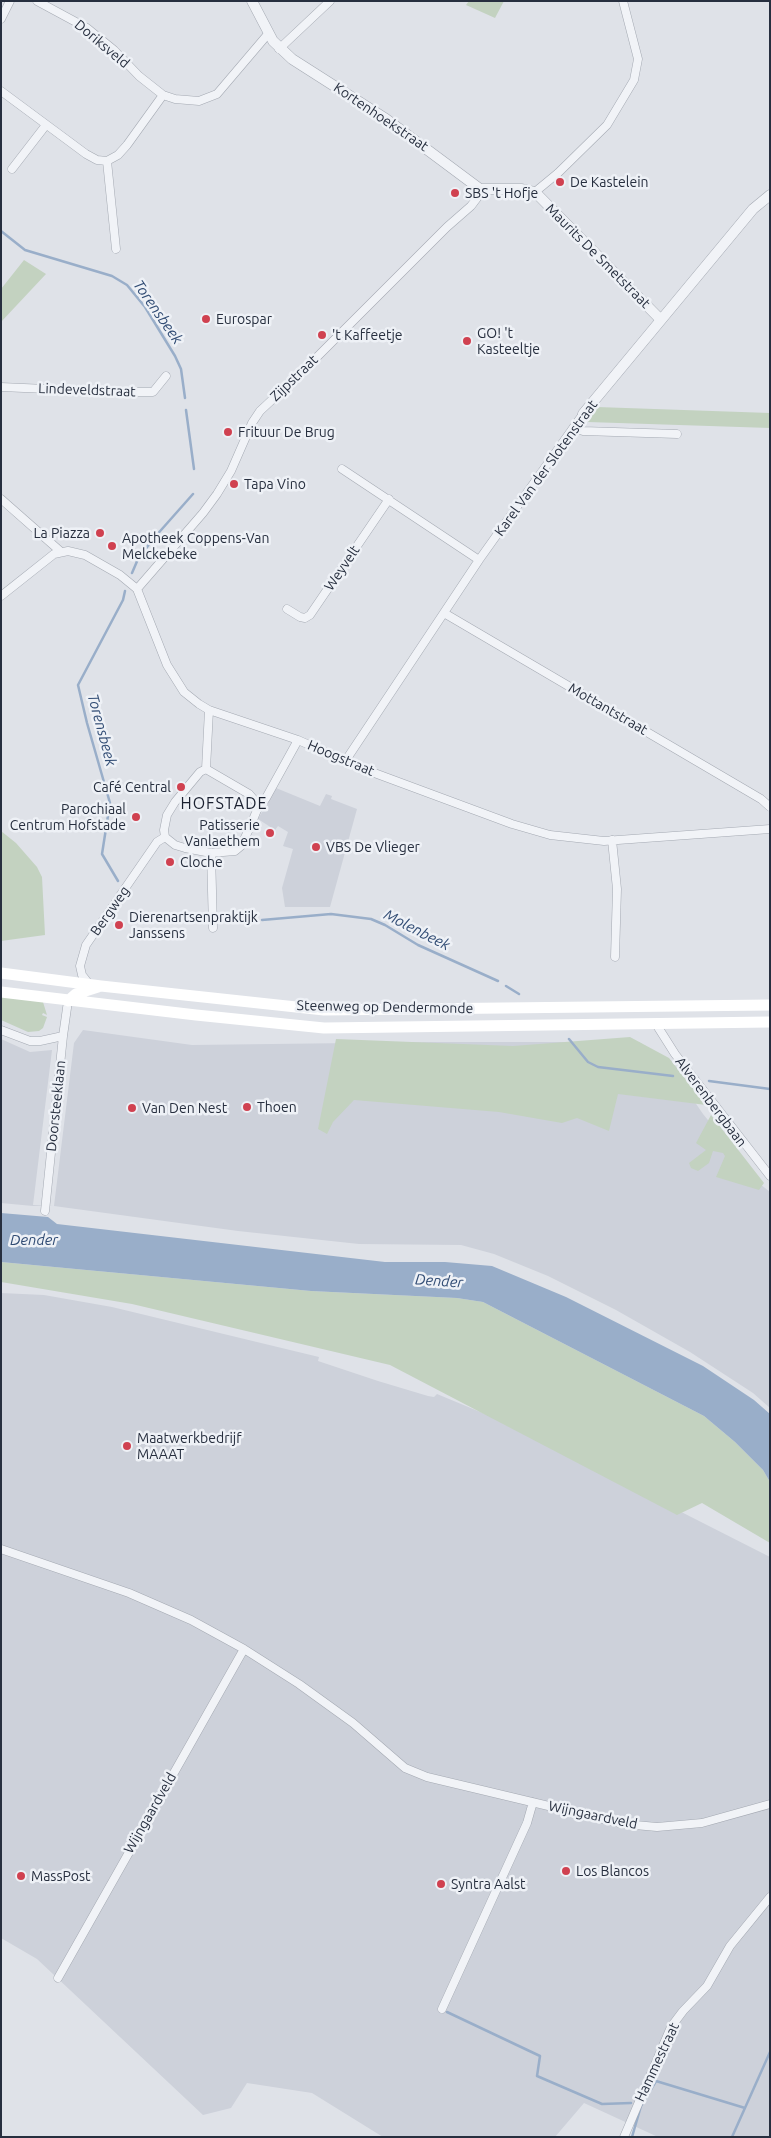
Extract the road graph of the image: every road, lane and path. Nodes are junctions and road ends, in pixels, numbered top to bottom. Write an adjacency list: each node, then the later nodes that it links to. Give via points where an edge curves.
1 (10, 1): 6 (street)
2 (37, 1): 10 (street, Doriksveld, via 86,28)
3 (252, 1): 7 (street, Kortenhoekstraat)
4 (330, 1): 8 (street)
5 (623, 1): 15 (street, via 638,59 634,80 607,125)
6 (1, 19)
7 (268, 34): 8 (street, Kortenhoekstraat); 10 (street, Doriksveld, via 217,94 199,101)
8 (279, 49): 14 (street, Kortenhoekstraat, via 386,119)
9 (1, 90): 11 (street)
10 (163, 95): 12 (street, via 127,145)
11 (46, 125): 12 (street, via 86,154); 13 (street)
12 (107, 161): 17 (street)
13 (12, 169)
14 (480, 189): 15 (street); 29 (street, Zijpstraat, via 471,206 255,416 231,471 217,494)
15 (535, 192): 18 (street, Maurits De Smetstraat)
16 (770, 195): 18 (street, Karel Van der Slotenstraat, via 753,209)
17 (116, 249)
18 (661, 320): 21 (street, Karel Van der Slotenstraat)
19 (166, 376): 20 (street, Lindeveldstraat, via 153,392)
20 (1, 387)
21 (583, 414): 22 (street, Karel Van der Slotenstraat)
22 (573, 428): 23 (street); 28 (street, Karel Van der Slotenstraat)
23 (677, 434)
24 (342, 468): 26 (street)
25 (1, 499): 27 (street)
26 (389, 499): 28 (street); 31 (street, Weyvelt, via 310,615 300,617)
27 (60, 551): 29 (street, via 85,555 120,574); 30 (street)
28 (479, 560): 32 (street, Karel Van der Slotenstraat)
29 (137, 589): 33 (street, Hoogstraat, via 175,680 188,695)
30 (1, 596)
31 (287, 609)
32 (444, 613): 35 (street, Karel Van der Slotenstraat); 37 (street, Mottantstraat)
33 (209, 710): 34 (street, Hoogstraat); 36 (street)
34 (298, 740): 35 (street, Hoogstraat); 38 (street)
35 (346, 760): 41 (street, Hoogstraat, via 512,824 574,839)
36 (206, 769): 38 (street, via 249,794 256,802); 40 (street, via 170,809 165,822)
37 (770, 807)
38 (256, 810): 42 (street, via 241,846 230,852)
39 (770, 829): 41 (street, Hoogstraat)
40 (165, 837): 42 (street, via 175,845); 47 (street, Bergweg, via 157,842 86,945 80,966)
41 (612, 840): 44 (street, via 617,889)
42 (211, 853): 43 (street)
43 (212, 928)
44 (616, 957)
45 (1, 973): 46 (main road, Steenweg op Dendermonde)
46 (48, 979): 47 (main road, Steenweg op Dendermonde); 50 (main road, via 66,987)
47 (89, 984): 48 (main road, Steenweg op Dendermonde)
48 (101, 986): 50 (main road, via 76,994); 51 (main road, Steenweg op Dendermonde, via 324,1010)
49 (1, 992): 50 (main road, Steenweg op Dendermonde)
50 (68, 1001): 53 (main road, Steenweg op Dendermonde, via 324,1028); 55 (street, Doorsteeklaan)
51 (770, 1005)
52 (770, 1022): 53 (main road, Steenweg op Dendermonde)
53 (656, 1024): 56 (street, Alverenbergbaan, via 674,1054)
54 (1, 1030): 55 (street, via 30,1041)
55 (63, 1036): 57 (street, Doorsteeklaan)
56 (770, 1176)
57 (45, 1211)
58 (1, 1549): 59 (street, Wijngaardveld, via 129,1593 192,1620)
59 (244, 1649): 60 (street, Wijngaardveld, via 300,1684 405,1768 442,1781); 63 (street, Wijngaardveld)
60 (533, 1802): 61 (street, Wijngaardveld, via 624,1824 657,1827 702,1823); 64 (street, Wijngaardveld, via 528,1823)
61 (770, 1804)
62 (770, 1897): 65 (street, Hammestraat, via 730,1946 707,1986 671,2027)
63 (58, 1978)
64 (442, 2009)
65 (624, 2137)

